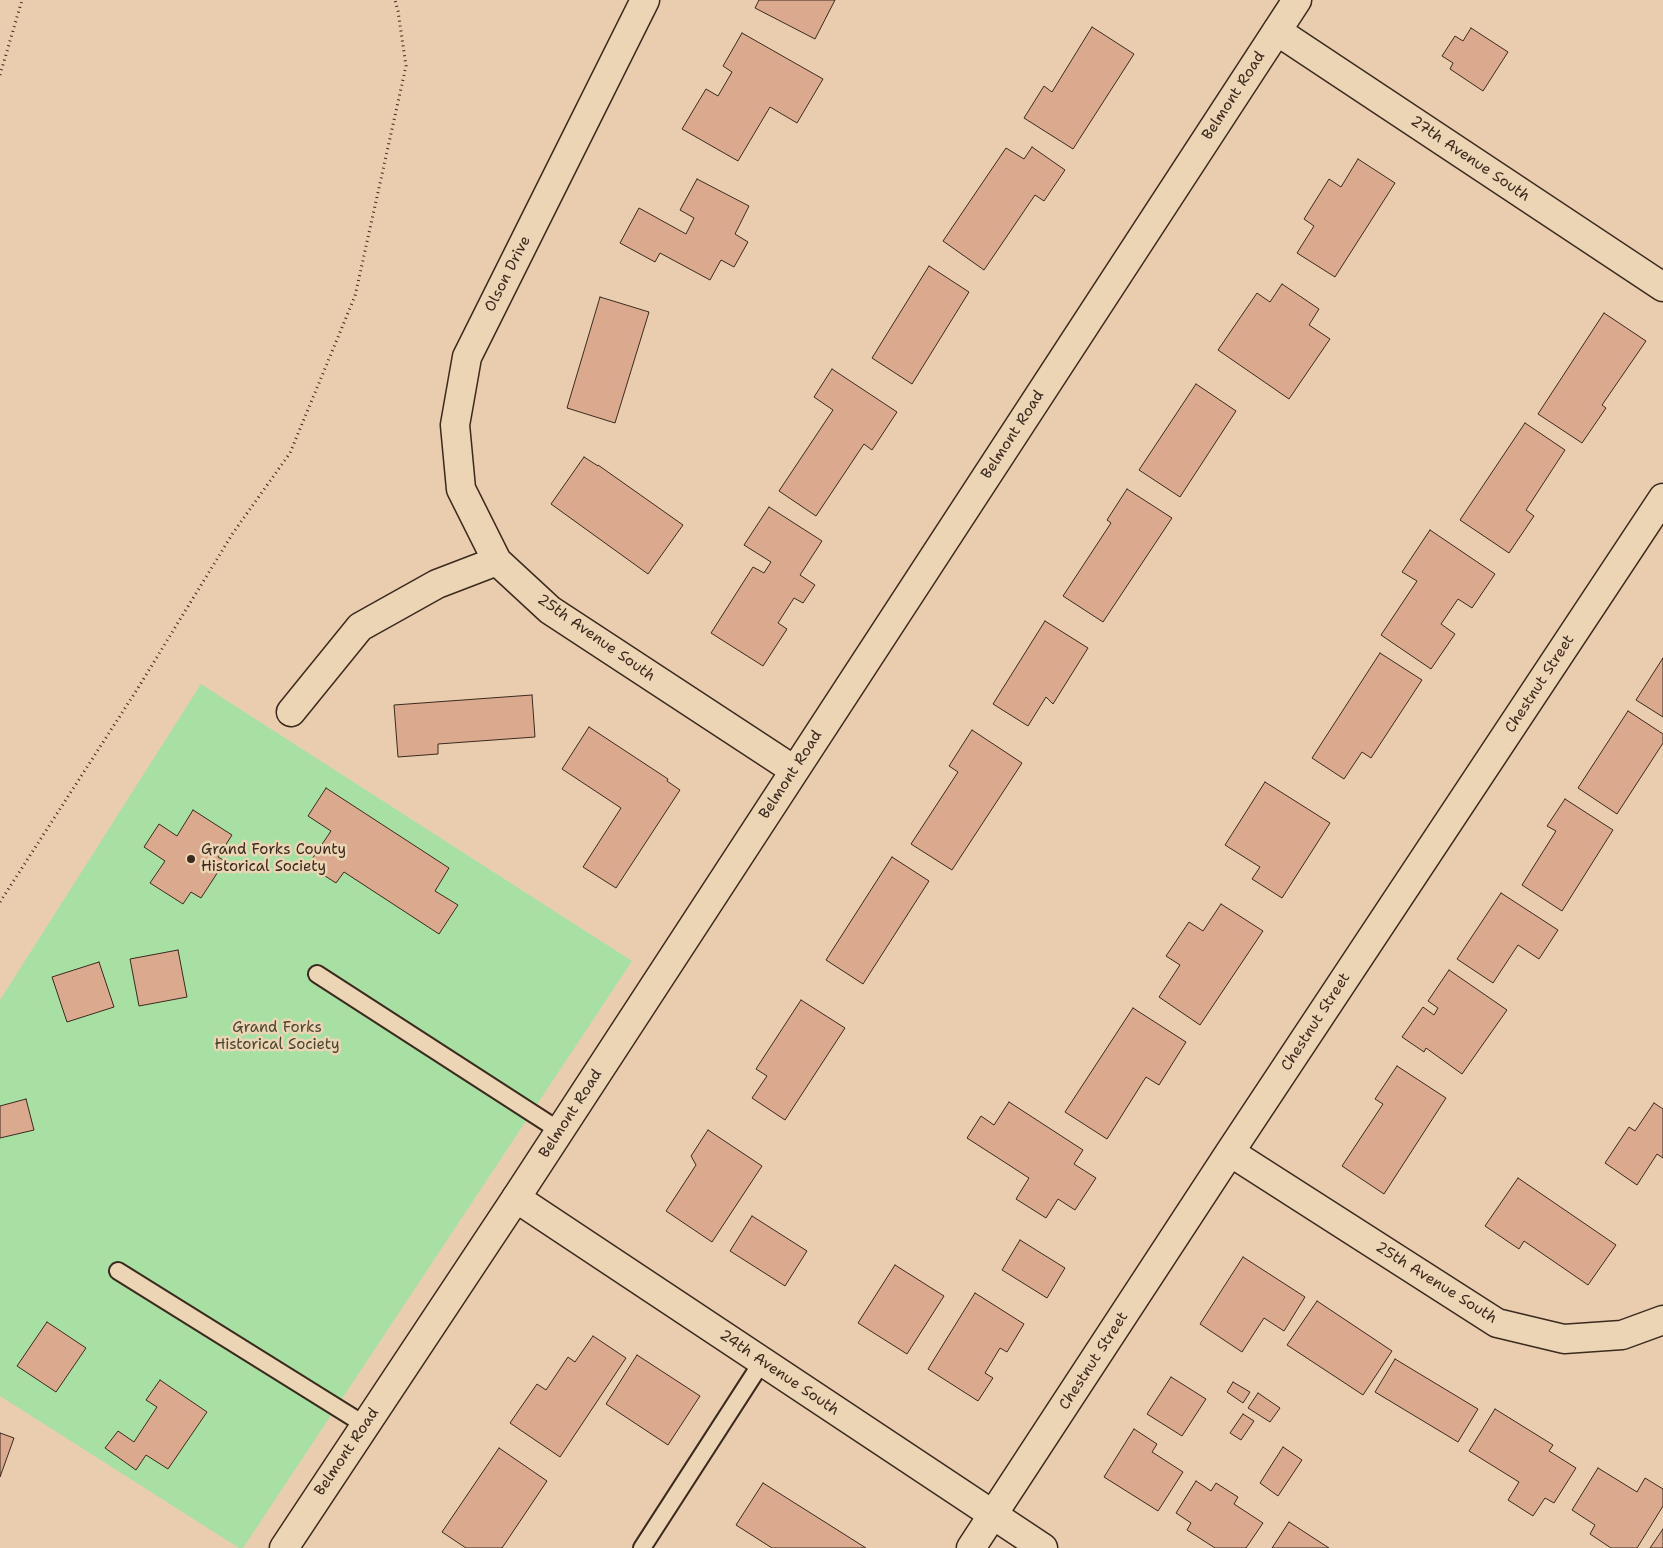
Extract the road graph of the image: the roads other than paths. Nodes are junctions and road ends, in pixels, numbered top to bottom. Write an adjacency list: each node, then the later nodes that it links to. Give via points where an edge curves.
1 (645, 0): 6 (street, Olson Drive, via 467,358 455,425 461,489)
2 (1297, 0): 3 (street, Belmont Road)
3 (1277, 31): 4 (street, 27th Avenue South); 8 (street, Belmont Road)
4 (1663, 287)
5 (1663, 498): 11 (street, Chestnut Street)
6 (497, 561): 7 (street, via 437,584 360,627); 8 (street, 25th Avenue South, via 550,610)
7 (291, 712)
8 (794, 770): 10 (street, Belmont Road)
9 (317, 974): 10 (lane)
10 (560, 1131): 12 (street, Belmont Road)
11 (1230, 1152): 14 (street, 25th Avenue South, via 1497,1323 1564,1339 1622,1335); 17 (street, Chestnut Street)
12 (516, 1198): 15 (street, 24th Avenue South); 16 (street, Belmont Road)
13 (118, 1271): 16 (lane)
14 (1663, 1320)
15 (762, 1362): 17 (street, 24th Avenue South); 19 (lane)
16 (365, 1425): 18 (street, Belmont Road)
17 (993, 1516): 20 (street, Chestnut Street); 21 (street, 24th Avenue South)
18 (284, 1548)
19 (642, 1548)
20 (971, 1548)
21 (1043, 1548)

